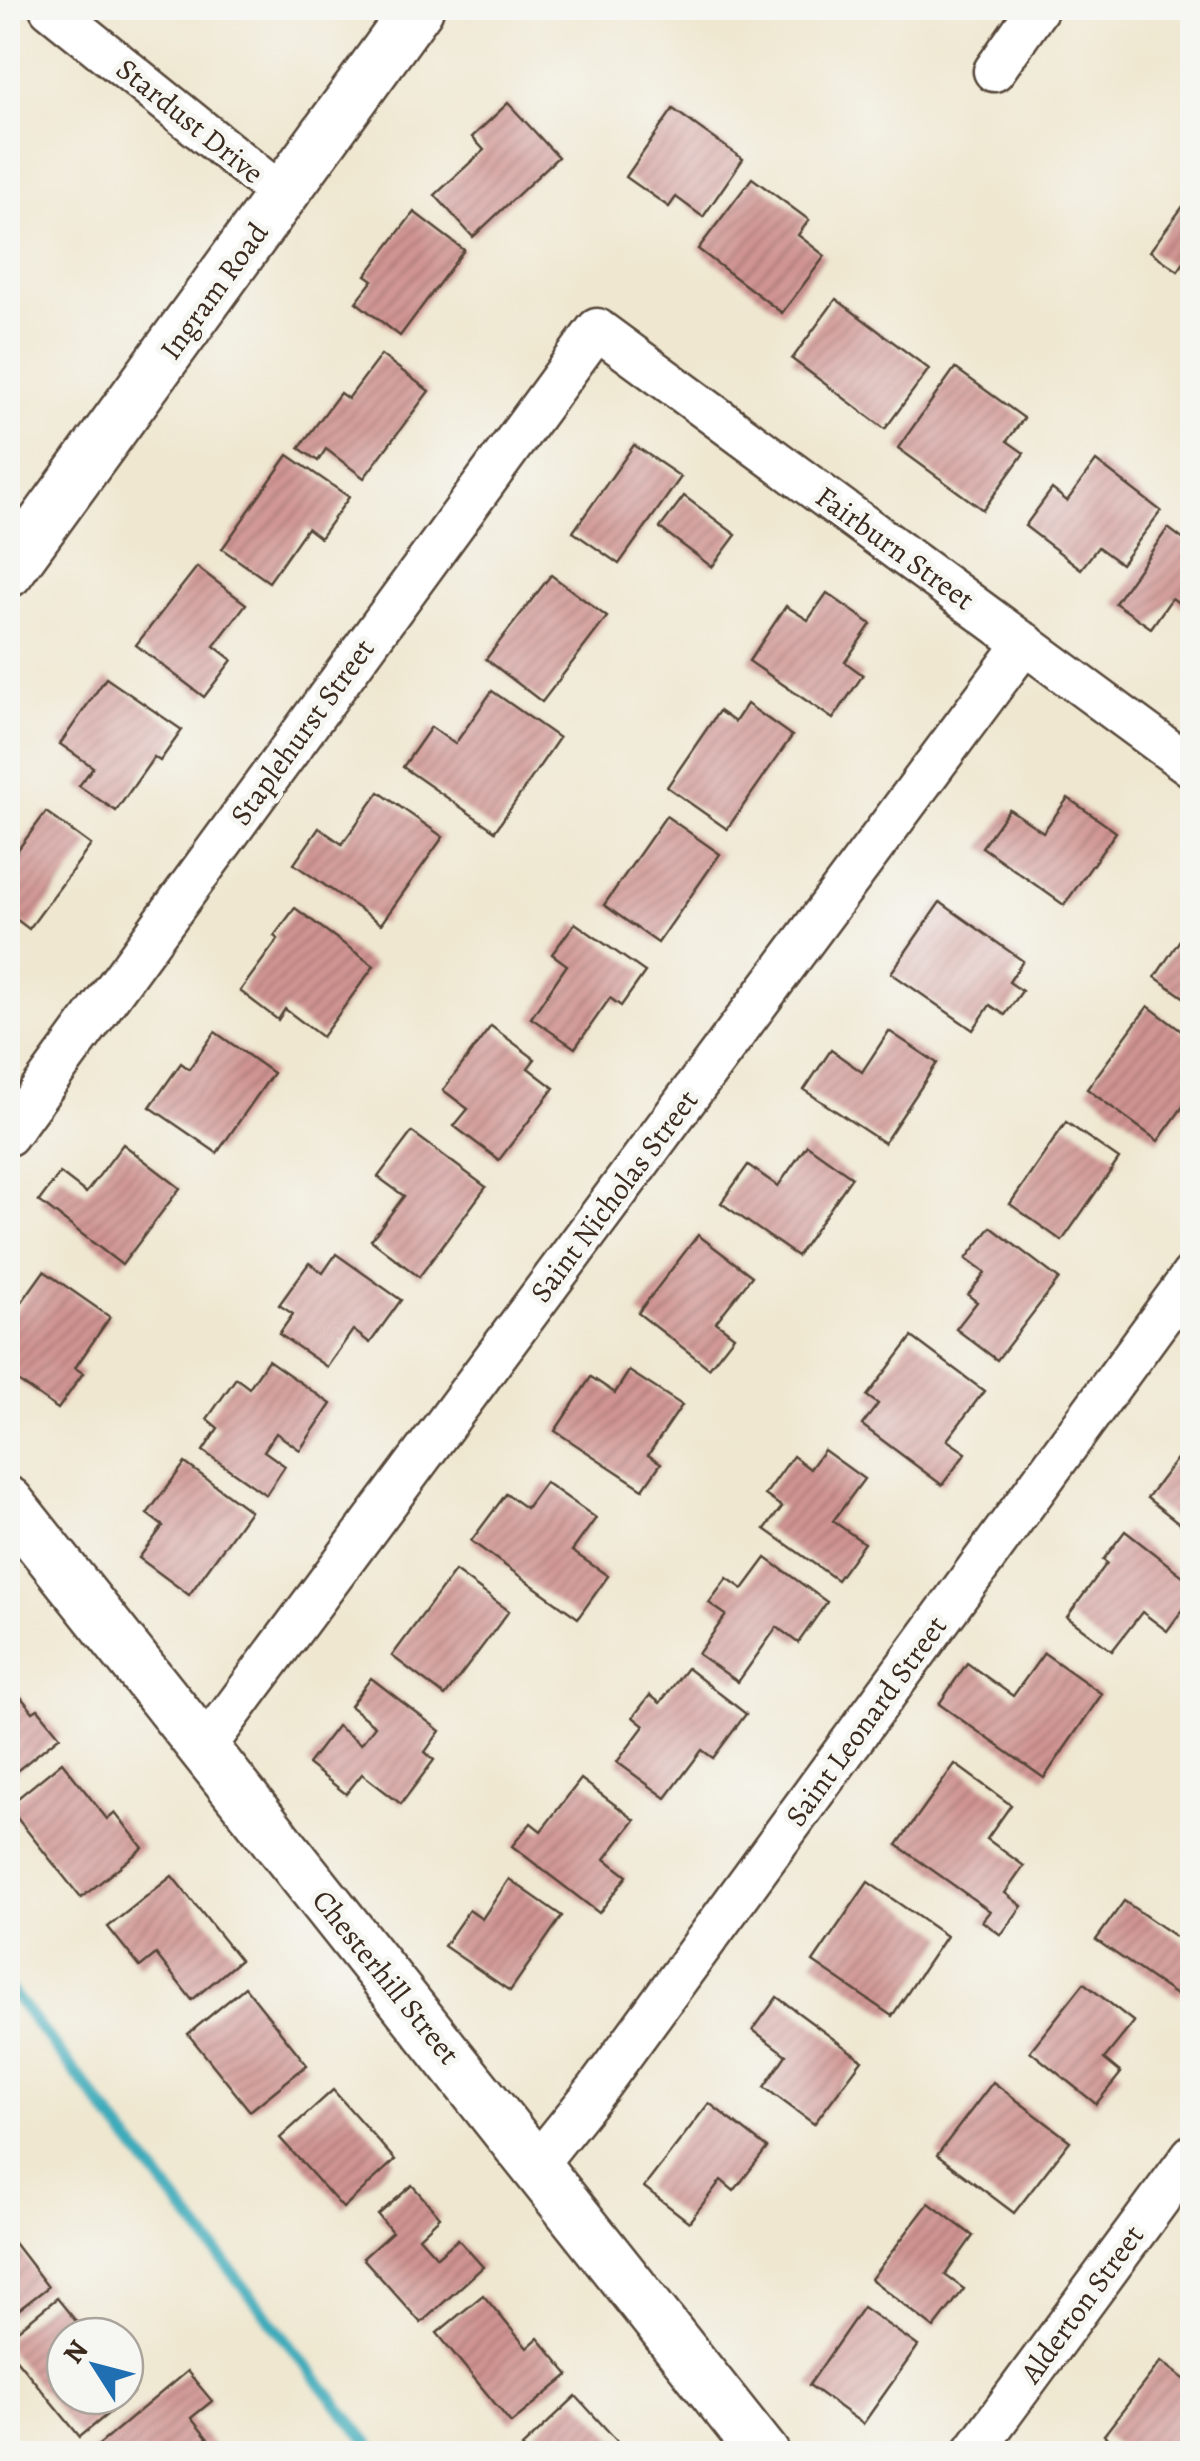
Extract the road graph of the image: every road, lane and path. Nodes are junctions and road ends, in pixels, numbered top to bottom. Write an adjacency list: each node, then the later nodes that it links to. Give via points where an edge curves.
1 (50, 8): 5 (street, Stardust Drive)
2 (418, 8): 5 (street, Ingram Road)
3 (1038, 8): 4 (street)
4 (994, 71)
5 (283, 196): 7 (street, Ingram Road)
6 (598, 328): 8 (street, Fairburn Street); 10 (street, Staplehurst Street)
7 (8, 572)
8 (1025, 644): 9 (street, Fairburn Street); 13 (street, Saint Nicholas Street)
9 (1192, 767)
10 (8, 1135)
11 (1192, 1275): 15 (street, Saint Leonard Street)
12 (8, 1502): 13 (street, Chesterhill Street)
13 (204, 1748): 15 (street, Chesterhill Street)
14 (1192, 2155): 17 (street, Alderton Street)
15 (536, 2165): 16 (street, Chesterhill Street)
16 (764, 2454)
17 (972, 2454)

